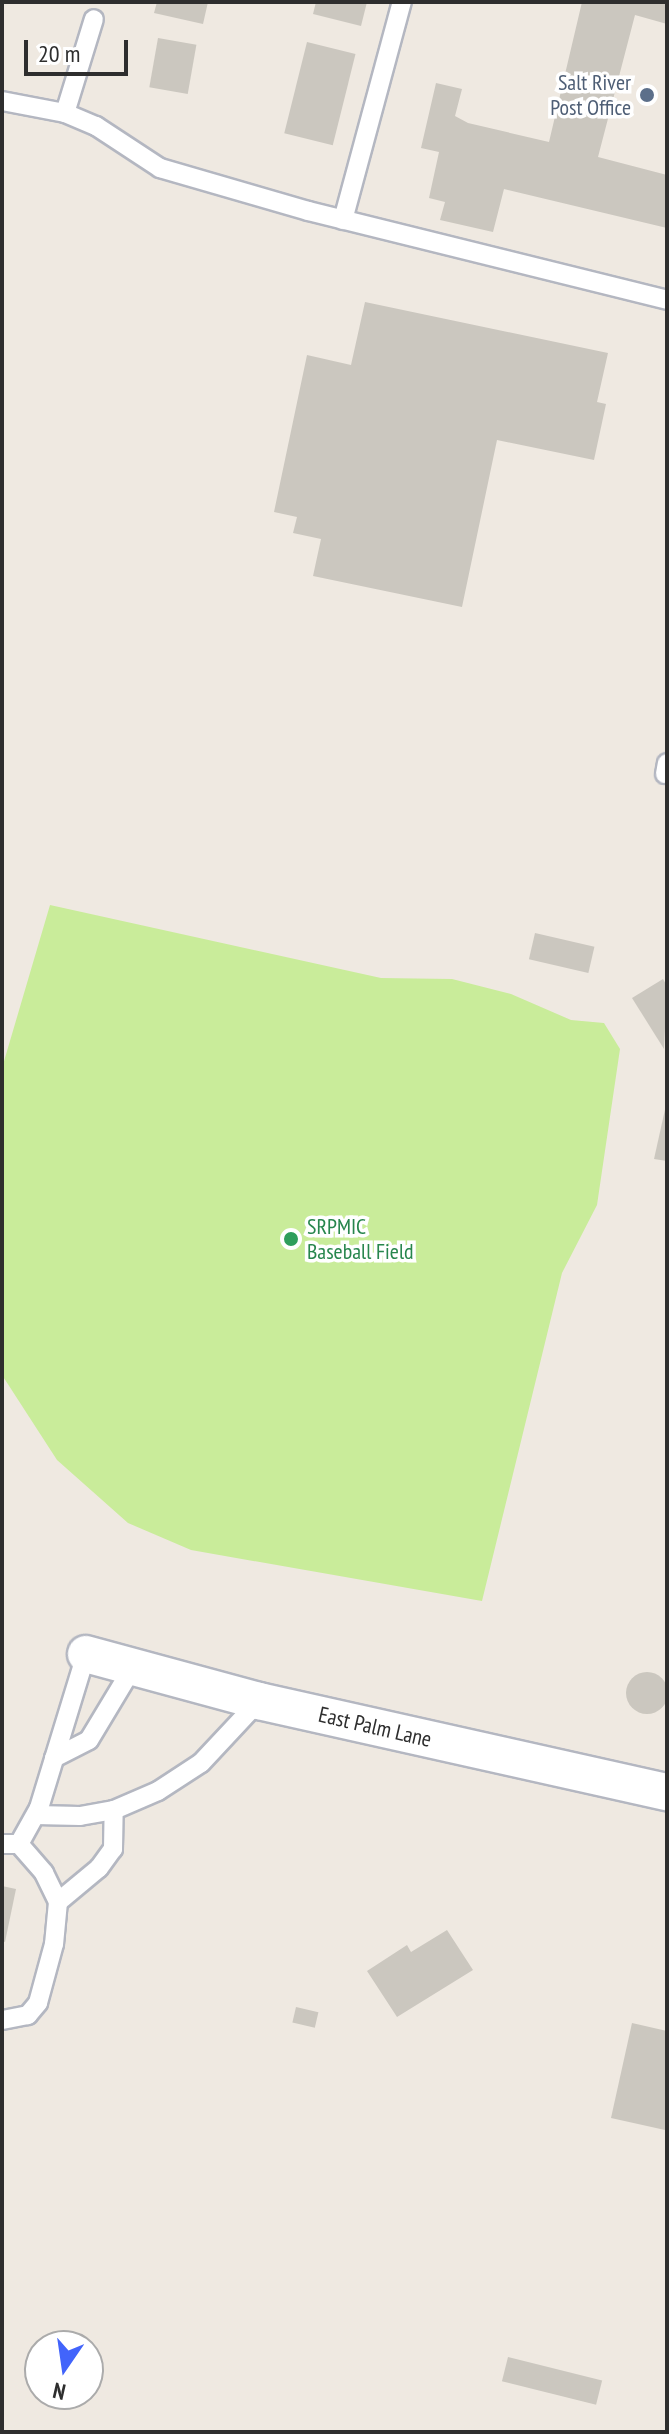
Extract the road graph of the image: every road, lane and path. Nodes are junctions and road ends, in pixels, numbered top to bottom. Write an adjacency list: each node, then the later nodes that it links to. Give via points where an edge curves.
1 (402, 2): 5 (lane)
2 (94, 19): 4 (lane)
3 (2, 101): 4 (lane)
4 (65, 113): 5 (lane, via 96,126 160,168)
5 (343, 220): 6 (lane)
6 (667, 300)
7 (86, 1654): 8 (street, East Palm Lane); 10 (lane)
8 (133, 1667): 9 (street, East Palm Lane); 10 (lane, via 89,1740)
9 (259, 1701): 11 (street, East Palm Lane); 12 (lane, via 201,1763 158,1791)
10 (54, 1758): 13 (lane)
11 (667, 1792)
12 (114, 1810): 13 (lane); 15 (lane, via 113,1849)
13 (36, 1815): 14 (lane)
14 (10, 1844): 15 (lane, via 44,1873)
15 (58, 1902): 16 (lane, via 54,1944 38,2003 28,2015)
16 (2, 2020)

